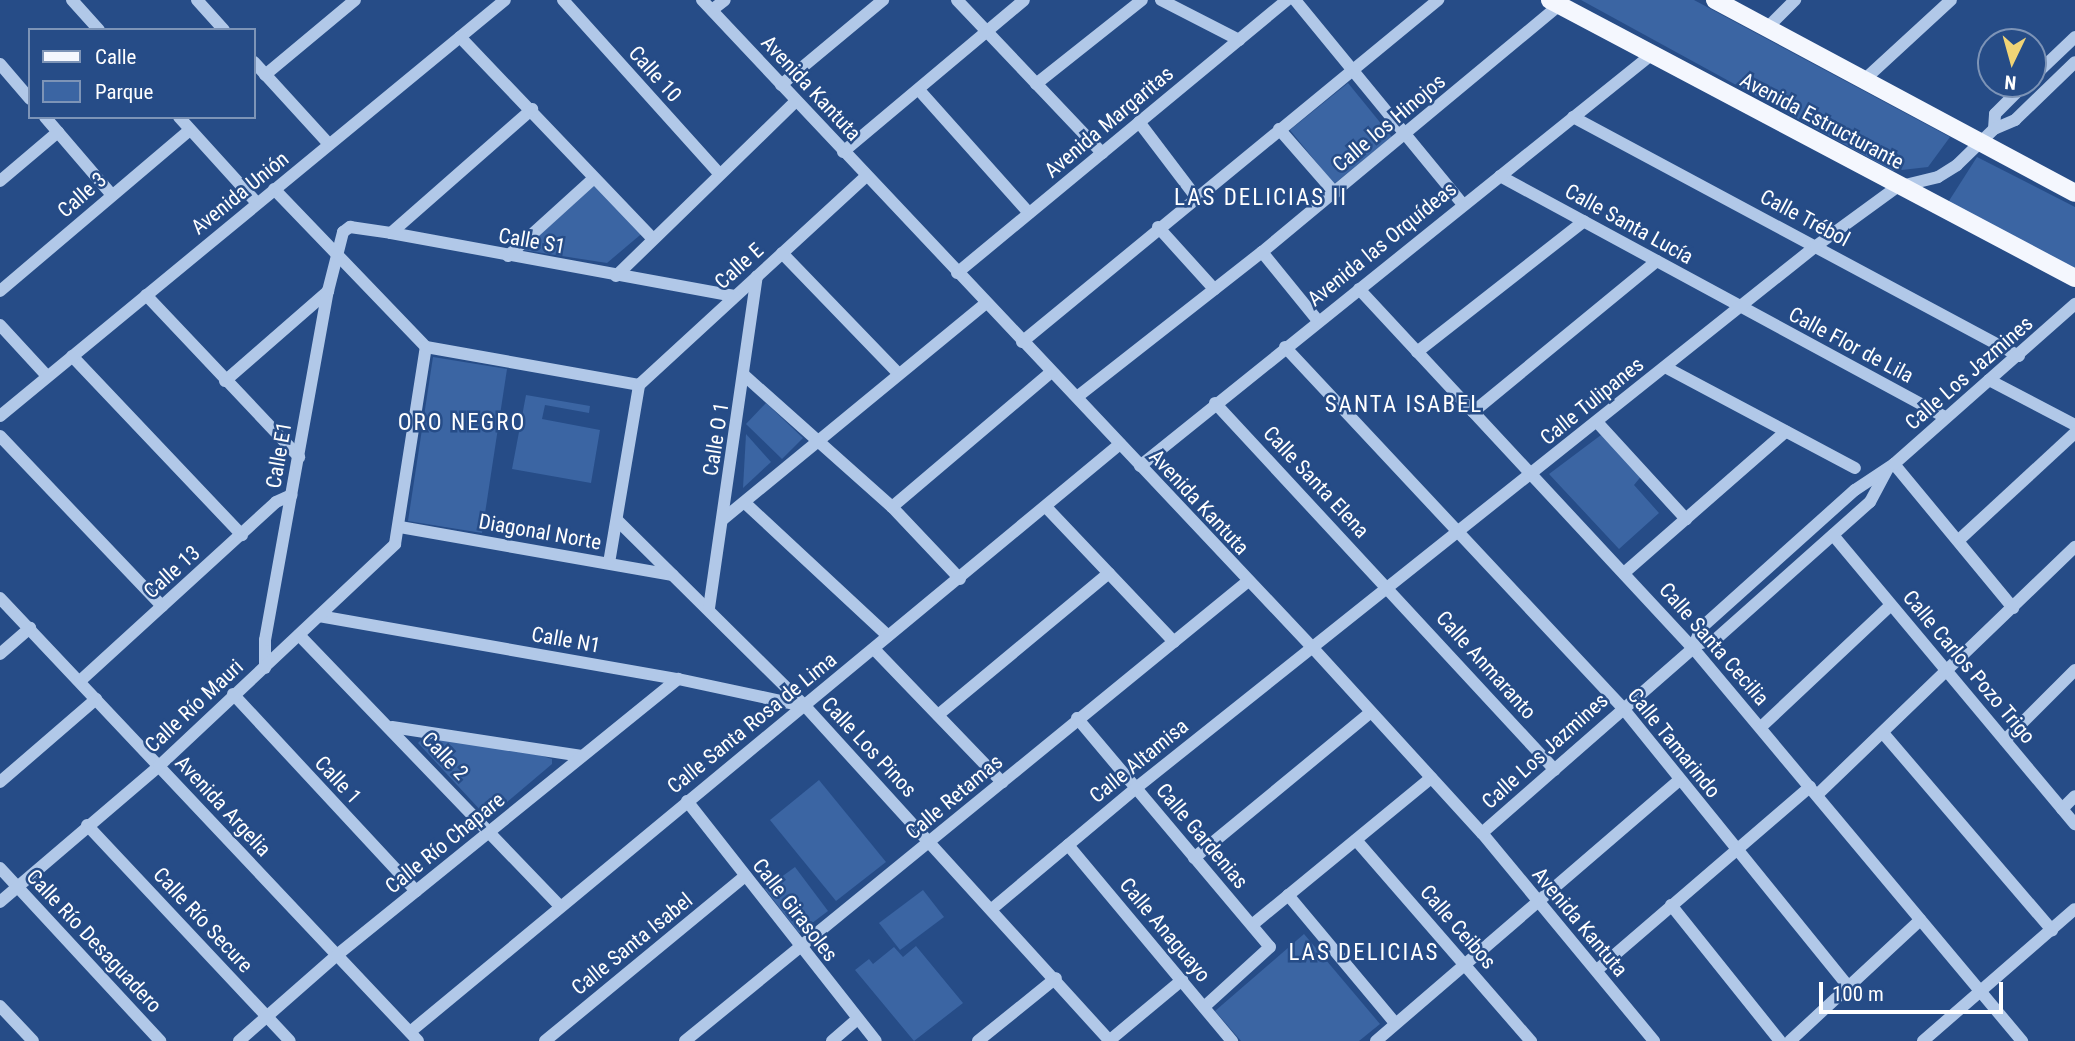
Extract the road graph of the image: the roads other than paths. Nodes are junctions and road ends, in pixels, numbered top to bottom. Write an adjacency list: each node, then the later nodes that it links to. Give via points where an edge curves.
1 (72, 0): 22 (street)
2 (355, 0): 34 (street)
3 (505, 0): 25 (street, Avenida Unión)
4 (563, 0): 56 (street, Calle 10)
5 (702, 0): 20 (street, Avenida Kantuta)
6 (725, 0): 20 (street)
7 (883, 0): 37 (street)
8 (957, 0): 24 (street)
9 (1024, 0): 24 (street)
10 (1142, 0): 36 (street)
11 (1161, 0): 27 (street)
12 (1287, 0): 27 (street, Avenida Margaritas)
13 (1296, 0): 33 (street)
14 (1438, 0): 33 (street)
15 (1715, 0): 21 (main road)
16 (1795, 0): 21 (street)
17 (1951, 0): 35 (street)
18 (206, 3): 23 (street)
19 (1555, 3): 28 (main road, Avenida Estructurante); 51 (street, Calle los Hinojos)
20 (712, 10): 37 (street, Avenida Kantuta)
21 (1766, 27): 35 (main road)
22 (97, 28)
23 (224, 28)
24 (987, 32): 36 (street); 38 (street)
25 (460, 37): 42 (street); 53 (street, Avenida Unión)
26 (2075, 37): 31 (street)
27 (1239, 40): 46 (street, Avenida Margaritas)
28 (1651, 55): 43 (street, Avenida las Orquídeas); 61 (main road, Avenida Estructurante)
29 (2075, 62): 48 (street, via 2010,124)
30 (256, 64): 34 (street)
31 (2047, 64)
32 (0, 65): 39 (street)
33 (1354, 71): 47 (street); 51 (street)
34 (265, 75): 53 (street)
35 (1864, 80): 52 (main road)
36 (1036, 84): 55 (street)
37 (781, 85): 41 (street, Avenida Kantuta)
38 (919, 90): 54 (street); 69 (street)
39 (28, 97)
40 (2011, 98): 48 (street, via 1995,114)
41 (796, 101): 54 (street, Avenida Kantuta); 56 (street)
42 (531, 109): 59 (street); 72 (street)
43 (1573, 117): 58 (street, Avenida las Orquídeas); 74 (street, Calle Trébol)
44 (48, 119): 50 (street)
45 (181, 119): 49 (street)
46 (1139, 122): 55 (street, Avenida Margaritas); 66 (street)
47 (1279, 129): 63 (street); 66 (street)
48 (1994, 129): 52 (street)
49 (190, 130): 65 (street, Calle 3); 67 (street)
50 (58, 132): 60 (street); 65 (street)
51 (1407, 134): 63 (street, Calle los Hinojos); 68 (street)
52 (1981, 142): 61 (street, via 1946,173); 64 (main road)
53 (329, 144): 62 (street, Avenida Unión)
54 (843, 152): 57 (street, Avenida Kantuta)
55 (1102, 153): 69 (street, Avenida Margaritas)
56 (719, 173): 73 (street)
57 (866, 176): 77 (street, Calle E); 80 (street, Avenida Kantuta)
58 (1500, 176): 68 (street, Avenida las Orquídeas); 70 (street, Calle Santa Lucía)
59 (594, 178): 73 (street); 78 (street)
60 (0, 181)
61 (1897, 187): 74 (street, Calle Tulipanes); 83 (main road, Avenida Estructurante)
62 (274, 189): 67 (street, Avenida Unión); 75 (street)
63 (1335, 193): 76 (street, Calle los Hinojos)
64 (2075, 193)
65 (111, 194): 86 (street, Calle 3)
66 (1196, 197): 71 (street)
67 (257, 203): 88 (street, Avenida Unión)
68 (1462, 203): 85 (street, Avenida las Orquídeas)
69 (1029, 213): 80 (street, Avenida Margaritas)
70 (1584, 221): 79 (street, Calle Santa Lucía); 98 (street)
71 (1158, 227): 84 (street); 95 (street)
72 (391, 233): 75 (street, Calle S1, via 350,227); 78 (street, Calle S1)
73 (651, 237): 81 (street)
74 (1816, 246): 92 (street, Calle Tulipanes); 100 (street, Calle Trébol)
75 (337, 250): 87 (street, Calle E1); 96 (street)
76 (1262, 252): 84 (street, Calle los Hinojos); 93 (street)
77 (782, 253): 82 (street, Calle E); 103 (street)
78 (508, 256): 81 (street, Calle S1)
79 (1657, 261): 92 (street, Calle Santa Lucía); 111 (street)
80 (957, 274): 90 (street, Avenida Kantuta)
81 (616, 276): 89 (street, Calle S1)
82 (757, 276): 89 (street, Calle E); 105 (street, Calle O 1)
83 (2075, 278)
84 (1213, 289): 109 (street, Calle los Hinojos)
85 (1359, 289): 93 (street, Avenida las Orquídeas); 98 (street, Calle Santa Cecilia)
86 (0, 291)
87 (328, 291): 107 (street); 121 (street, Calle E1)
88 (146, 295): 99 (street, Avenida Unión); 107 (street)
89 (734, 296): 108 (street, Calle E)
90 (985, 304): 95 (street, Avenida Kantuta); 103 (street)
91 (2075, 304): 100 (street, Calle Los Jazmines)
92 (1740, 308): 101 (street, Calle Tulipanes); 113 (street, Calle Flor de Lila)
93 (1318, 321): 97 (street, Avenida las Orquídeas)
94 (0, 325): 104 (street)
95 (1022, 342): 102 (street, Avenida Kantuta)
96 (426, 347): 108 (street); 133 (street)
97 (1284, 347): 110 (street, Avenida las Orquídeas); 134 (street, Calle Tamarindo)
98 (1417, 352): 111 (street, Calle Santa Cecilia)
99 (72, 356): 104 (street, Avenida Unión); 135 (street)
100 (2019, 356): 106 (street, Calle Los Jazmines)
101 (1665, 367): 114 (street, Calle Tulipanes); 116 (street)
102 (1051, 372): 109 (street, Avenida Kantuta); 128 (street)
103 (899, 373): 119 (street)
104 (47, 376): 112 (street, Avenida Unión)
105 (745, 376): 119 (street); 132 (street, Calle O 1)
106 (1989, 380): 113 (street, Calle Los Jazmines); 115 (street)
107 (225, 381): 121 (street)
108 (639, 385): 131 (street)
109 (1077, 397): 120 (street, Avenida Kantuta)
110 (1215, 403): 122 (street, Avenida las Orquídeas); 145 (street, Calle Santa Elena)
111 (1473, 412): 125 (street, Calle Santa Cecilia)
112 (0, 416)
113 (1945, 417): 123 (street, Calle Los Jazmines)
114 (1597, 422): 125 (street, Calle Tulipanes); 130 (street)
115 (2075, 425)
116 (1786, 431): 124 (street); 130 (street)
117 (2075, 433): 137 (street)
118 (0, 436): 148 (street)
119 (817, 441): 127 (street); 128 (street)
120 (1120, 444): 122 (street, Avenida Kantuta); 129 (street, Calle Santa Rosa de Lima)
121 (299, 457): 126 (street, Calle E1)
122 (1140, 466): 144 (street, Avenida Kantuta)
123 (1890, 467): 136 (street, Calle Los Jazmines, via 1870,502); 137 (street); 156 (street, Calle Los Jazmines, via 1855,490 1701,628)
124 (1855, 468)
125 (1531, 473): 134 (street, Calle Tulipanes); 141 (street, Calle Santa Cecilia)
126 (292, 495): 135 (street, Calle 13, via 276,502); 160 (street, Calle E1, via 265,640)
127 (745, 503): 132 (street); 154 (street)
128 (892, 507): 143 (street)
129 (1046, 507): 140 (street); 143 (street, Calle Santa Rosa de Lima)
130 (1686, 519): 141 (street)
131 (617, 520): 139 (street); 142 (street, Calle Los Pinos)
132 (722, 520): 149 (street, Calle O 1)
133 (400, 527): 139 (street, Diagonal Norte); 151 (street, Calle Río Mauri, via 395,544)
134 (1458, 533): 145 (street, Calle Tulipanes); 168 (street, Calle Tamarindo)
135 (242, 535): 148 (street, Calle 13)
136 (1833, 536): 147 (street, Calle Carlos Pozo Trigo); 156 (street, Calle Los Jazmines, via 1716,639)
137 (1960, 539): 150 (street)
138 (2075, 547): 150 (street)
139 (609, 563): 142 (street, Diagonal Norte)
140 (1109, 573): 155 (street); 170 (street)
141 (1624, 573): 156 (street, Calle Santa Cecilia)
142 (673, 575): 149 (street, Calle Los Pinos)
143 (960, 579): 154 (street, Calle Santa Rosa de Lima)
144 (1247, 582): 155 (street, Calle Retamas); 157 (street, Avenida Kantuta)
145 (1389, 587): 157 (street, Calle Tulipanes); 178 (street, Calle Anmaranto)
146 (0, 598): 152 (street, Avenida Argelia)
147 (1891, 605): 161 (street, Calle Carlos Pozo Trigo); 173 (street)
148 (162, 606): 164 (street, Calle 13)
149 (709, 608): 167 (street, Calle Los Pinos)
150 (2013, 608): 161 (street)
151 (319, 616): 153 (street, Calle Río Mauri); 163 (street, Calle N1)
152 (30, 628): 159 (street); 164 (street, Avenida Argelia)
153 (299, 635): 160 (street, Calle Río Mauri); 172 (street, Calle 2)
154 (888, 636): 158 (street, Calle Santa Rosa de Lima)
155 (1174, 642): 171 (street, Calle Retamas)
156 (1696, 646): 168 (street, Calle Los Jazmines); 173 (street, Calle Santa Cecilia)
157 (1312, 647): 169 (street, Avenida Kantuta); 183 (street, Calle Altamisa)
158 (874, 649): 167 (street, Calle Santa Rosa de Lima); 170 (street)
159 (0, 654)
160 (265, 668): 165 (street, Calle Río Mauri)
161 (1946, 670): 174 (street); 175 (street, Calle Carlos Pozo Trigo)
162 (2075, 670): 175 (street)
163 (678, 678): 167 (street, Calle N1); 176 (street, Calle Río Chapare)
164 (80, 681): 166 (street, Avenida Argelia)
165 (233, 694): 177 (street, Calle Río Mauri); 200 (street, Calle 1)
166 (96, 699): 177 (street, Avenida Argelia); 181 (street)
167 (805, 706): 186 (street, Calle Santa Rosa de Lima); 193 (street, Calle Los Pinos)
168 (1622, 707): 178 (street, Calle Los Jazmines); 180 (street, Calle Tamarindo)
169 (1370, 713): 179 (street, Avenida Kantuta); 196 (street)
170 (938, 715): 182 (street)
171 (1077, 718): 182 (street, Calle Retamas); 183 (street, Calle Gardenias)
172 (392, 727): 176 (street); 190 (street, Calle 2)
173 (1761, 727): 184 (street, Calle Santa Cecilia)
174 (1883, 733): 184 (street); 210 (street)
175 (2005, 740): 187 (street, Calle Carlos Pozo Trigo)
176 (582, 756): 190 (street, Calle Río Chapare)
177 (159, 766): 189 (street, Calle Río Mauri); 212 (street, Avenida Argelia)
178 (1555, 770): 191 (street, Calle Los Jazmines)
179 (1431, 778): 191 (street, Avenida Kantuta); 192 (street)
180 (1679, 780): 195 (street, Calle Tamarindo); 202 (street)
181 (0, 782)
182 (1002, 782): 193 (street, Calle Retamas)
183 (1136, 788): 194 (street, Calle Altamisa); 196 (street, Calle Gardenias)
184 (1814, 791): 195 (street); 208 (street, Calle Santa Cecilia)
185 (2075, 796): 187 (street)
186 (687, 801): 198 (street, Calle Girasoles); 205 (street, Calle Santa Rosa de Lima)
187 (2062, 809): 188 (street, Calle Carlos Pozo Trigo)
188 (2075, 824)
189 (87, 825): 199 (street, Calle Río Mauri); 221 (street, Calle Río Secure)
190 (489, 831): 200 (street, Calle Río Chapare); 205 (street, Calle 2)
191 (1482, 833): 202 (street, Avenida Kantuta)
192 (1356, 840): 201 (street); 213 (street, Calle Ceibos)
193 (932, 841): 206 (street, Calle Los Pinos); 211 (street, Calle Retamas)
194 (1068, 845): 206 (street, Calle Altamisa); 216 (street, Calle Anaguayo)
195 (1736, 847): 204 (street); 217 (street, Calle Tamarindo)
196 (1194, 858): 209 (street, Calle Gardenias)
197 (0, 868): 199 (street, Calle Río Desaguadero)
198 (744, 877): 211 (street, Calle Girasoles); 231 (street, Calle Santa Isabel)
199 (18, 886): 203 (street, Calle Río Mauri); 228 (street, Calle Río Desaguadero)
200 (416, 891): 212 (street, Calle Río Chapare)
201 (1288, 895): 209 (street); 223 (street)
202 (1536, 901): 213 (street); 214 (street, Avenida Kantuta)
203 (0, 902)
204 (1671, 905): 214 (street); 240 (street)
205 (560, 906): 225 (street, Calle Santa Rosa de Lima)
206 (993, 908): 215 (street, Calle Los Pinos)
207 (2075, 909): 210 (street)
208 (1920, 920): 217 (street); 218 (street, Calle Santa Cecilia)
209 (1252, 925): 220 (street, Calle Gardenias, via 1270,947)
210 (2052, 930): 218 (street)
211 (798, 947): 222 (street, Calle Girasoles); 232 (street, Calle Retamas)
212 (337, 955): 221 (street, Calle Río Chapare); 225 (street, Avenida Argelia)
213 (1465, 964): 223 (street); 224 (street, Calle Ceibos)
214 (1597, 970): 226 (street, Avenida Kantuta)
215 (1056, 978): 235 (street); 236 (street, Calle Los Pinos)
216 (1182, 980): 220 (street, Calle Anaguayo); 236 (street)
217 (1849, 987): 241 (street)
218 (1980, 992): 242 (street); 243 (street, Calle Santa Cecilia)
219 (0, 1006): 227 (street)
220 (1204, 1007): 237 (street, Calle Anaguayo)
221 (267, 1016): 229 (street, Calle Río Chapare); 230 (street, Calle Río Secure)
222 (857, 1019): 233 (street); 234 (street, Calle Girasoles)
223 (1395, 1023): 238 (street)
224 (1526, 1036): 239 (street)
225 (414, 1037)
226 (1651, 1040)
227 (33, 1041)
228 (160, 1041)
229 (239, 1041)
230 (290, 1041)
231 (545, 1041)
232 (685, 1041)
233 (832, 1041)
234 (876, 1041)
235 (978, 1041)
236 (1110, 1041)
237 (1232, 1041)
238 (1376, 1041)
239 (1510, 1041)
240 (1780, 1041)
241 (1790, 1041)
242 (1923, 1041)
243 (2022, 1041)

